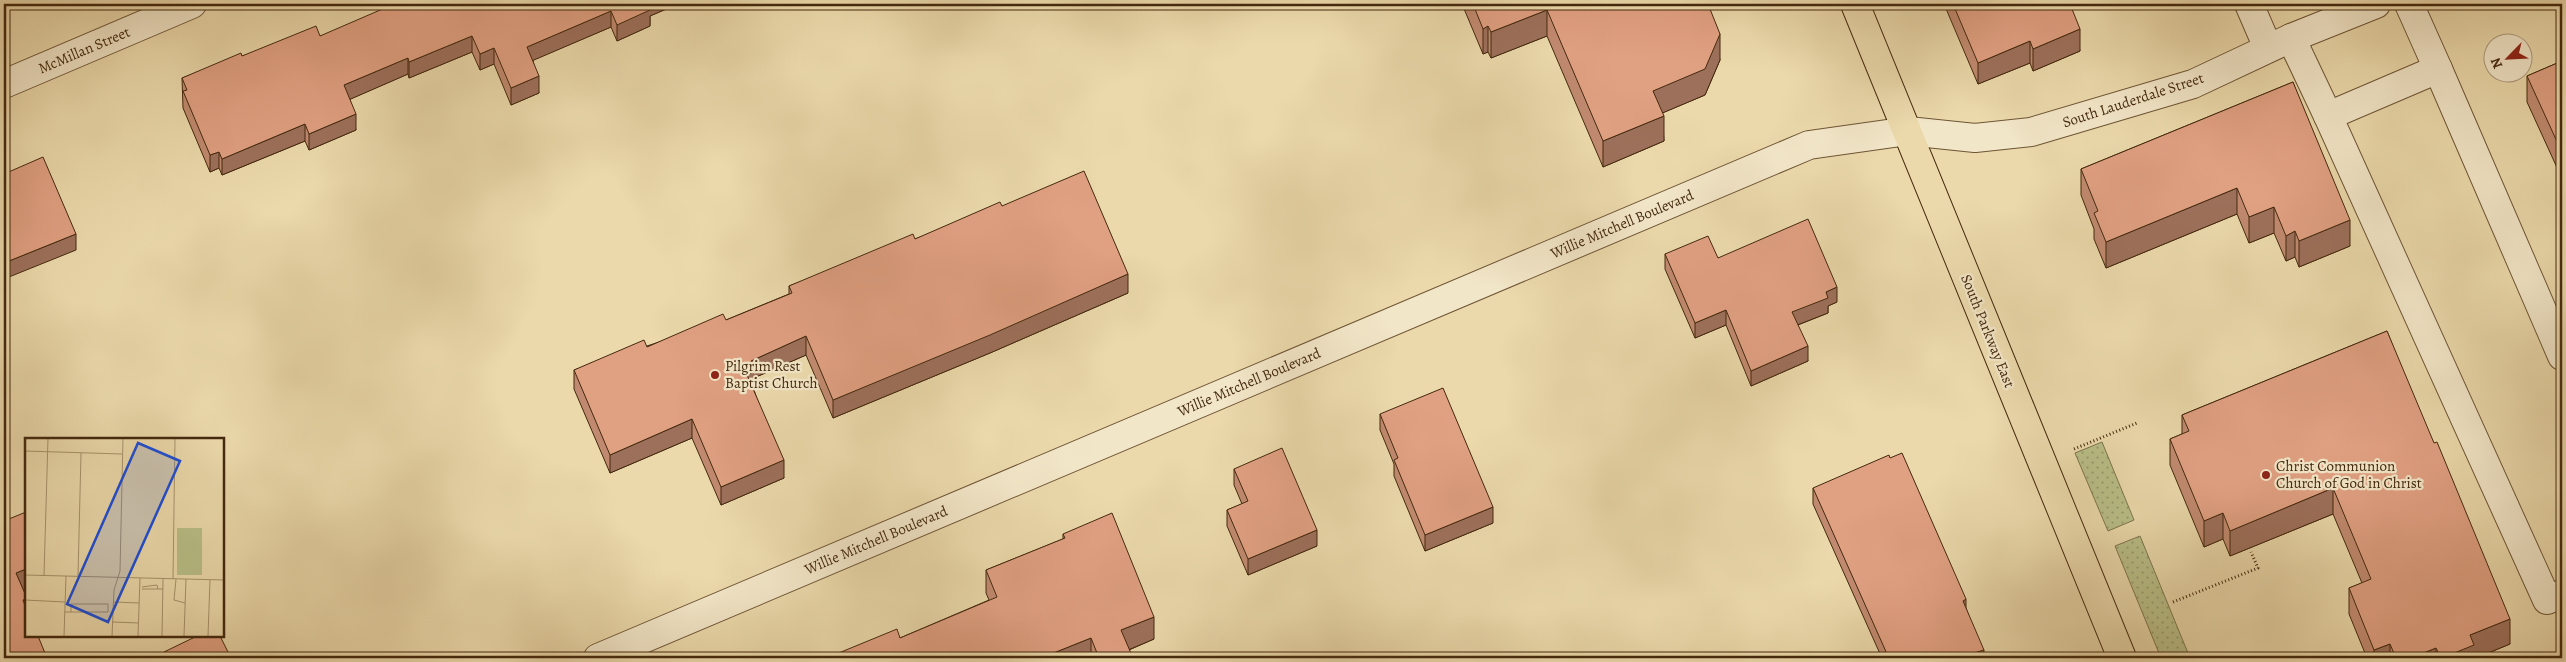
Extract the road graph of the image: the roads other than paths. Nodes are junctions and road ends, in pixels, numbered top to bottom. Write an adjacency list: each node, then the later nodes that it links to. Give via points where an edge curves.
1 (192, 4): 8 (street, McMillan Street)
2 (1856, 4): 10 (main road, South Parkway East)
3 (2249, 4): 6 (street)
4 (2376, 4): 6 (street, South Lauderdale Street)
5 (2408, 4): 7 (street)
6 (2279, 43): 9 (street); 10 (street, South Lauderdale Street, via 2193,84 2031,132 1975,138)
7 (2438, 69): 9 (street); 11 (street)
8 (4, 84)
9 (2328, 116): 12 (street, via 2547,600)
10 (1908, 131): 13 (street, Willie Mitchell Boulevard, via 1809,145); 14 (main road, South Parkway East)
11 (2562, 356)
12 (2562, 594)
13 (598, 658)
14 (2122, 658)

